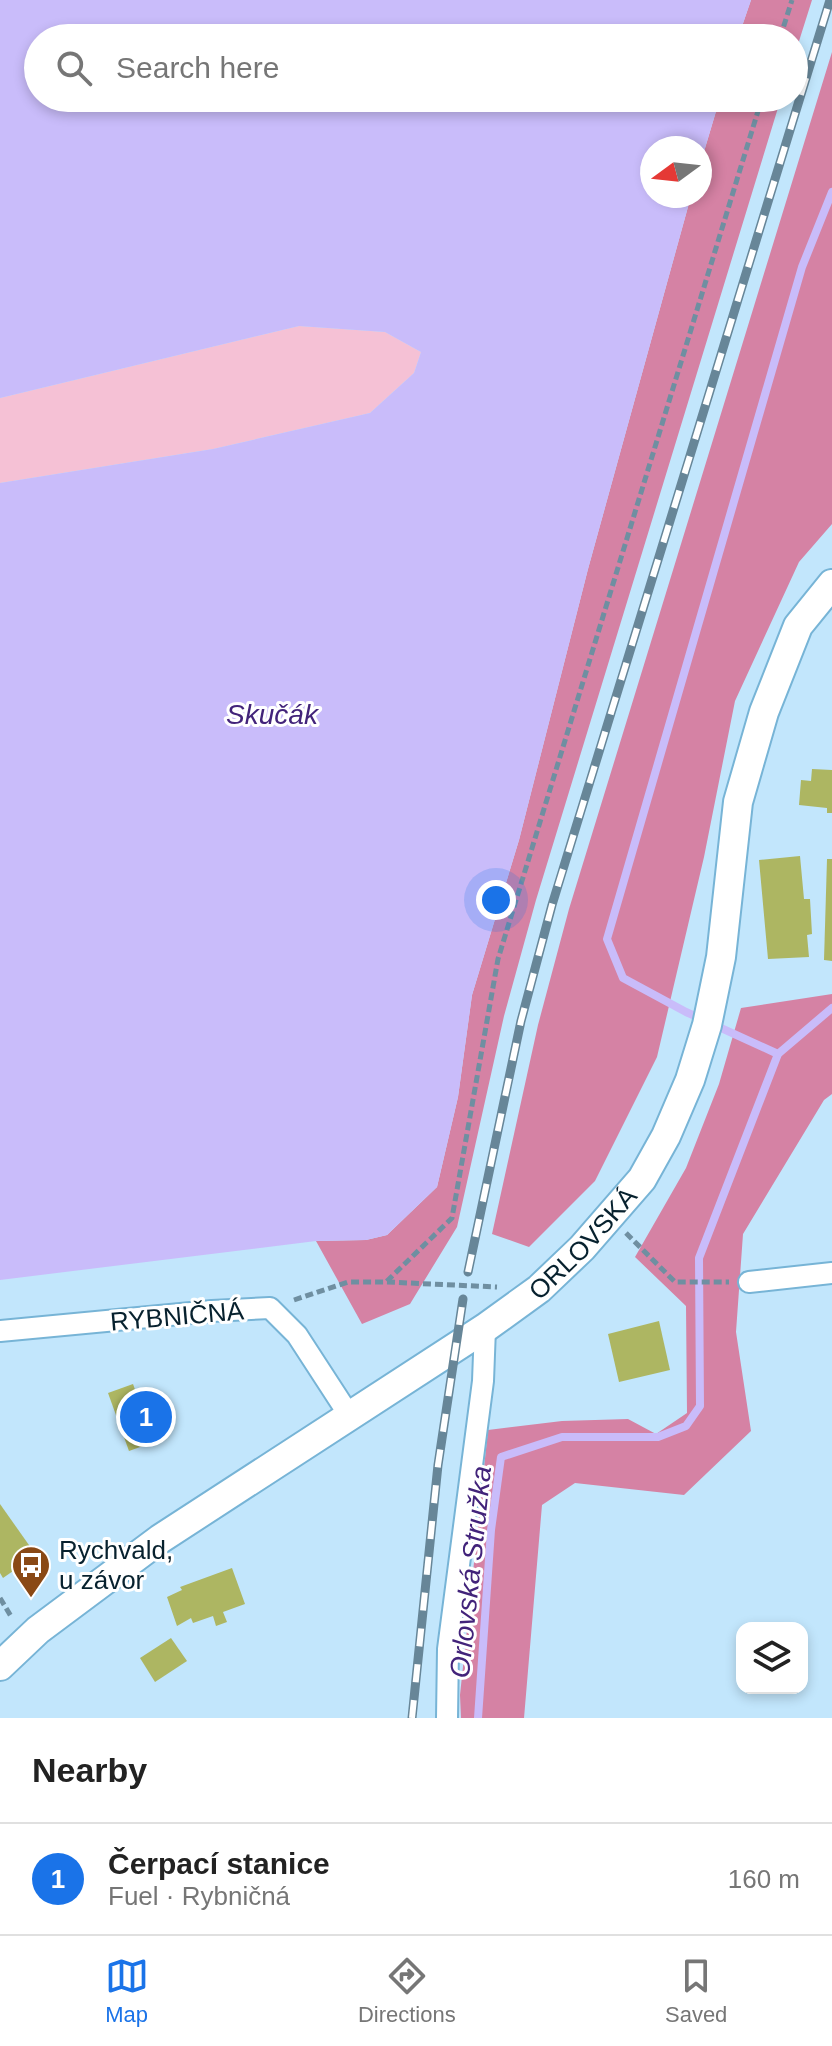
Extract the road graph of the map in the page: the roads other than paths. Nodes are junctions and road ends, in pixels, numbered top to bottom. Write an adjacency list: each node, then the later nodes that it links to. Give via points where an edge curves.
1 (832, 584): 4 (main road, ORLOVSKÁ, via 798,626 764,712 738,802 721,957 707,1025 666,1136 642,1179 582,1248 539,1289)
2 (832, 1273): 3 (street)
3 (749, 1282)
4 (485, 1328): 6 (main road, ORLOVSKÁ); 8 (street, via 483,1381 448,1649)
5 (0, 1331): 6 (street, RYBNIČNÁ, via 270,1308 297,1335)
6 (349, 1415): 7 (main road, ORLOVSKÁ, via 160,1539 38,1630)
7 (0, 1666)
8 (447, 1718)

